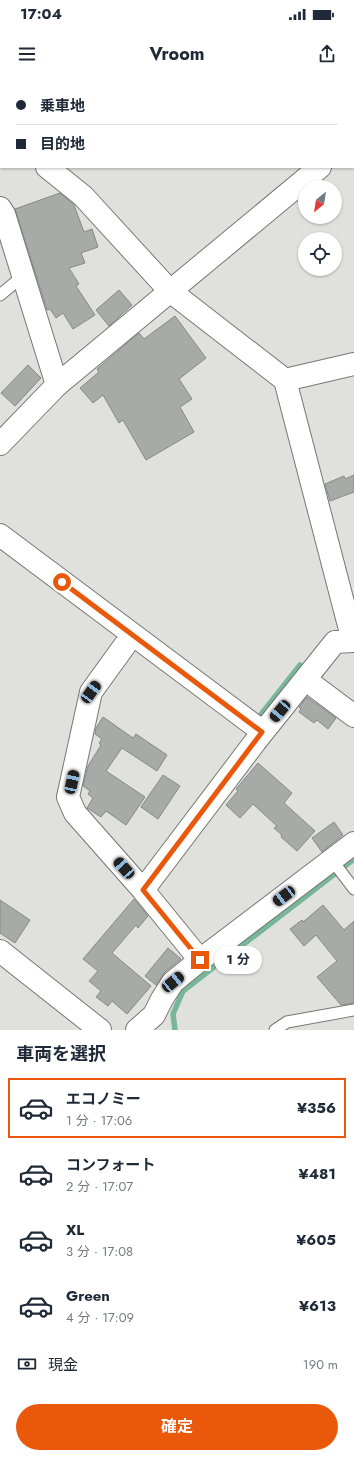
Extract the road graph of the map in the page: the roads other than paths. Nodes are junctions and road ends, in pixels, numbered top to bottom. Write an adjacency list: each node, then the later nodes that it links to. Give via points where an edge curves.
1 (48, 168): 5 (street, via 83,196)
2 (319, 168): 5 (street)
3 (0, 208): 4 (street)
4 (23, 276): 6 (lane); 9 (street)
5 (170, 291): 8 (street); 9 (street)
6 (0, 295)
7 (354, 364): 8 (street)
8 (285, 380): 13 (street)
9 (57, 385): 10 (street)
10 (0, 444)
11 (0, 535): 17 (street)
12 (0, 553): 14 (street)
13 (354, 641): 15 (street, via 335,642)
14 (125, 645): 17 (street); 21 (street, via 91,692 68,797 75,813)
15 (306, 680): 16 (street); 17 (street)
16 (354, 716)
17 (259, 737): 21 (street)
18 (354, 843): 19 (street)
19 (334, 862): 20 (lane); 23 (street)
20 (354, 889)
21 (143, 890): 23 (street)
22 (0, 951): 26 (street)
23 (200, 960): 25 (street, via 173,982 162,999)
24 (354, 1010): 28 (lane, via 287,1022)
25 (157, 1023): 27 (street)
26 (100, 1030)
27 (137, 1030)
28 (275, 1030)

